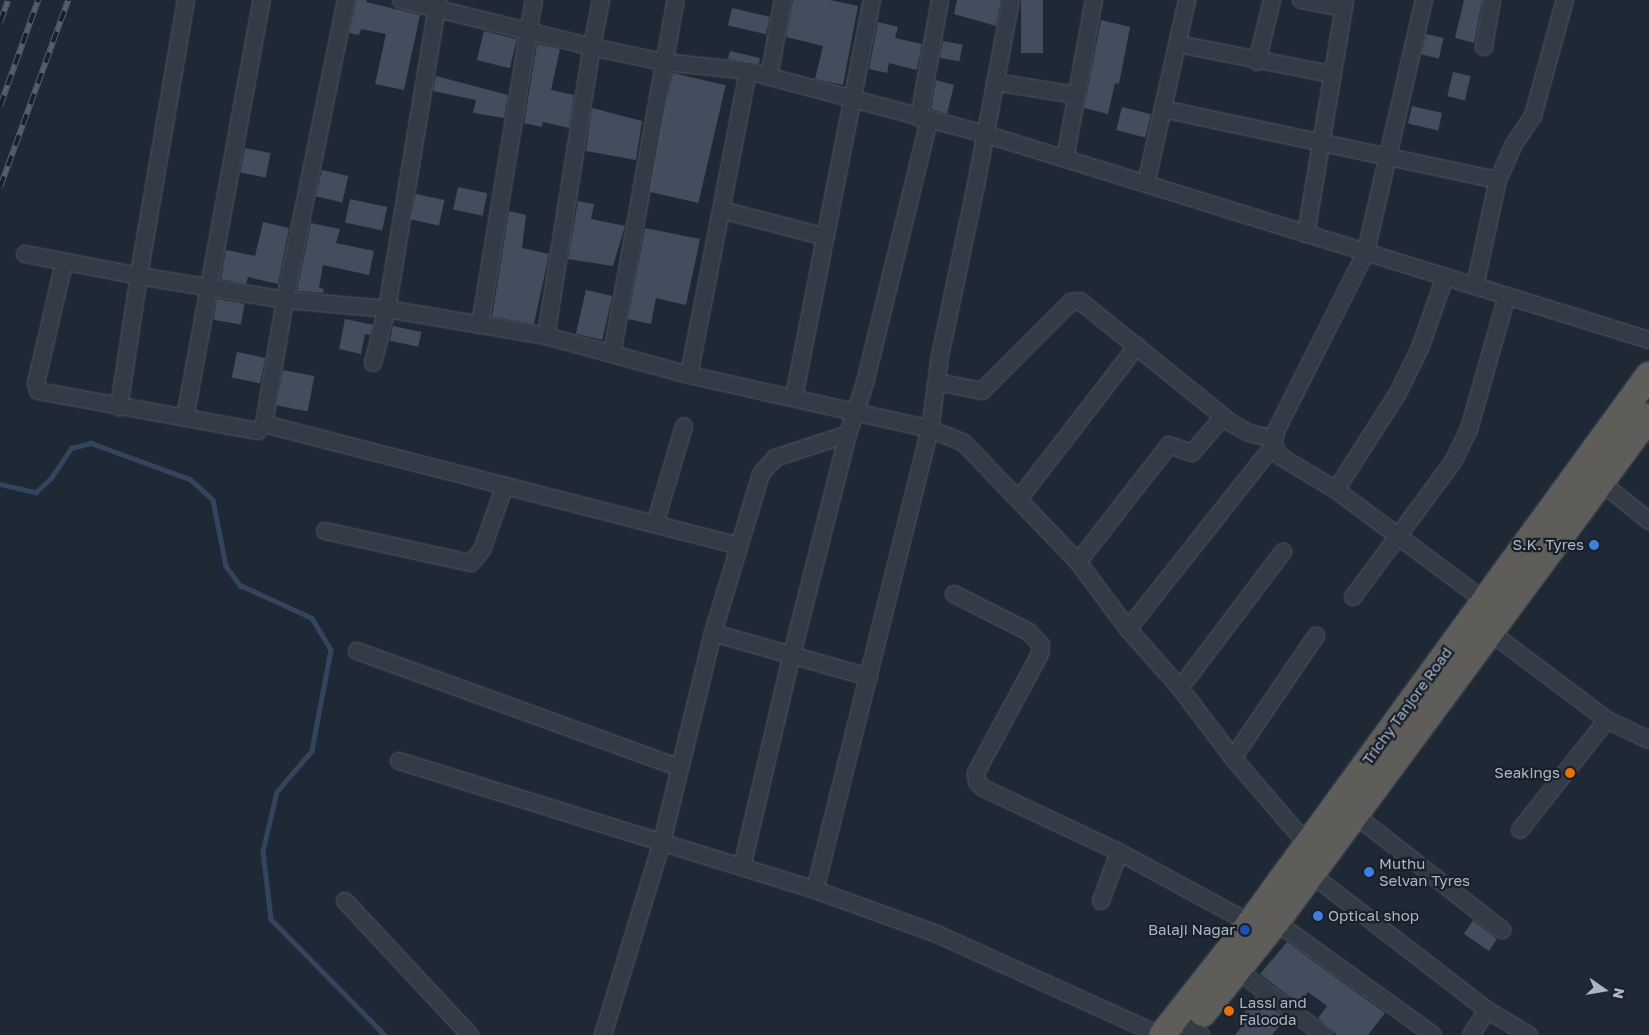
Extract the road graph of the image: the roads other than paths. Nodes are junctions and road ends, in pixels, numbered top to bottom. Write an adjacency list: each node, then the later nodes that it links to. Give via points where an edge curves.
1 (186, 0): 47 (street)
2 (262, 0): 50 (street)
3 (346, 0): 52 (street)
4 (401, 0): 20 (street)
5 (534, 0): 21 (street)
6 (601, 0): 23 (street)
7 (676, 0): 25 (street)
8 (784, 0): 29 (street)
9 (872, 0): 32 (street)
10 (940, 0): 34 (street)
11 (1011, 0): 30 (street)
12 (1094, 0): 31 (street)
13 (1187, 0): 22 (street)
14 (1272, 0): 26 (street)
15 (1301, 0): 19 (street)
16 (1424, 0): 37 (street)
17 (1492, 0): 24 (street)
18 (1565, 0): 39 (street, via 1533,116 1514,144)
19 (1345, 4): 28 (street)
20 (438, 5): 21 (street); 53 (street)
21 (529, 29): 23 (street); 54 (street)
22 (1178, 44): 26 (street); 33 (street)
23 (592, 46): 25 (street); 55 (street)
24 (1484, 47)
25 (663, 62): 27 (street); 58 (street)
26 (1257, 62): 28 (street)
27 (748, 71): 29 (street); 41 (street)
28 (1331, 74): 36 (street)
29 (769, 77): 32 (street)
30 (995, 82): 31 (street); 35 (street)
31 (1075, 95): 38 (street)
32 (854, 99): 34 (street); 43 (street)
33 (1163, 109): 36 (street); 40 (street)
34 (924, 119): 35 (street); 65 (street, via 868,366)
35 (985, 134): 38 (street); 62 (street)
36 (1321, 141): 37 (street); 42 (street)
37 (1389, 155): 39 (street); 44 (street)
38 (1076, 162): 40 (street)
39 (1498, 180): 49 (street)
40 (1146, 184): 42 (street)
41 (722, 210): 43 (street); 60 (street)
42 (1306, 234): 44 (street)
43 (826, 237): 63 (street)
44 (1366, 252): 48 (street); 73 (street)
45 (25, 254): 46 (street)
46 (64, 262): 47 (street); 64 (street, via 36,383 38,390)
47 (139, 276): 50 (street); 64 (street)
48 (1445, 277): 49 (street); 76 (street, via 1420,348 1398,393)
49 (1475, 286): 51 (street)
50 (208, 288): 52 (street); 67 (street)
51 (1507, 296): 56 (street); 81 (street, via 1465,437 1453,462)
52 (285, 300): 53 (street); 69 (street)
53 (388, 309): 54 (street); 59 (street)
54 (480, 325): 55 (street)
55 (546, 336): 58 (street)
56 (1649, 340)
57 (1138, 346): 62 (street, via 1086,303 1076,300 982,391); 68 (street); 77 (street)
58 (612, 354): 60 (street)
59 (373, 363)
60 (689, 375): 63 (street)
61 (1649, 375): 87 (highway, Trichy Tanjore Road)
62 (937, 379): 71 (street)
63 (794, 397): 65 (street)
64 (119, 407): 67 (street)
65 (854, 412): 71 (street); 72 (street)
66 (1649, 417): 74 (highway, Trichy Tanjore Road)
67 (185, 418): 69 (street, via 252,432)
68 (1227, 420): 73 (street); 84 (street, via 1192,452 1169,445)
69 (264, 424): 75 (street)
70 (684, 426): 79 (street)
71 (930, 429): 77 (street, via 964,443); 94 (street)
72 (848, 434): 82 (street, via 792,451 768,463 748,509); 93 (street)
73 (1273, 442): 76 (street, via 1281,457); 88 (street)
74 (1601, 482): 78 (street); 89 (highway, Trichy Tanjore Road)
75 (504, 488): 79 (street); 80 (street, via 482,550 471,562)
76 (1336, 490): 81 (street)
77 (1018, 500): 84 (street)
78 (1649, 520)
79 (655, 524): 82 (street)
80 (325, 531)
81 (1398, 536): 86 (street); 87 (street)
82 (738, 546): 90 (street)
83 (1283, 552): 95 (street)
84 (1078, 562): 88 (street)
85 (954, 594): 105 (street, via 1029,632 1041,644 1040,654 976,773 977,782 983,788)
86 (1353, 597)
87 (1485, 601): 104 (highway, Trichy Tanjore Road)
88 (1128, 629): 95 (street)
89 (1490, 632): 96 (street); 101 (highway, Trichy Tanjore Road)
90 (713, 633): 93 (street); 100 (street)
91 (1316, 636): 98 (street)
92 (357, 651): 100 (street)
93 (792, 654): 94 (street); 106 (street)
94 (868, 677): 108 (street)
95 (1180, 688): 98 (street)
96 (1607, 720): 97 (street); 102 (street)
97 (1649, 740)
98 (1233, 758): 104 (street)
99 (399, 762): 103 (street)
100 (678, 766): 103 (street)
101 (1354, 815): 107 (highway, Trichy Tanjore Road); 113 (street)
102 (1520, 830)
103 (662, 842): 106 (street); 118 (street)
104 (1306, 843): 111 (highway, Trichy Tanjore Road)
105 (1119, 852): 110 (street); 111 (street)
106 (742, 867): 108 (street)
107 (1311, 874): 112 (highway, Trichy Tanjore Road); 115 (street)
108 (815, 890): 119 (street, via 937,934)
109 (345, 901): 117 (street)
110 (1101, 901)
111 (1250, 922): 119 (highway, Trichy Tanjore Road)
112 (1276, 922): 114 (highway, Trichy Tanjore Road); 121 (street)
113 (1502, 930)
114 (1237, 970): 116 (highway, Trichy Tanjore Road); 120 (street)
115 (1487, 1010): 122 (street); 123 (street)
116 (1192, 1033)
117 (470, 1035)
118 (603, 1035)
119 (1161, 1035)
120 (1324, 1035)
121 (1433, 1035)
122 (1471, 1035)
123 (1529, 1035)

